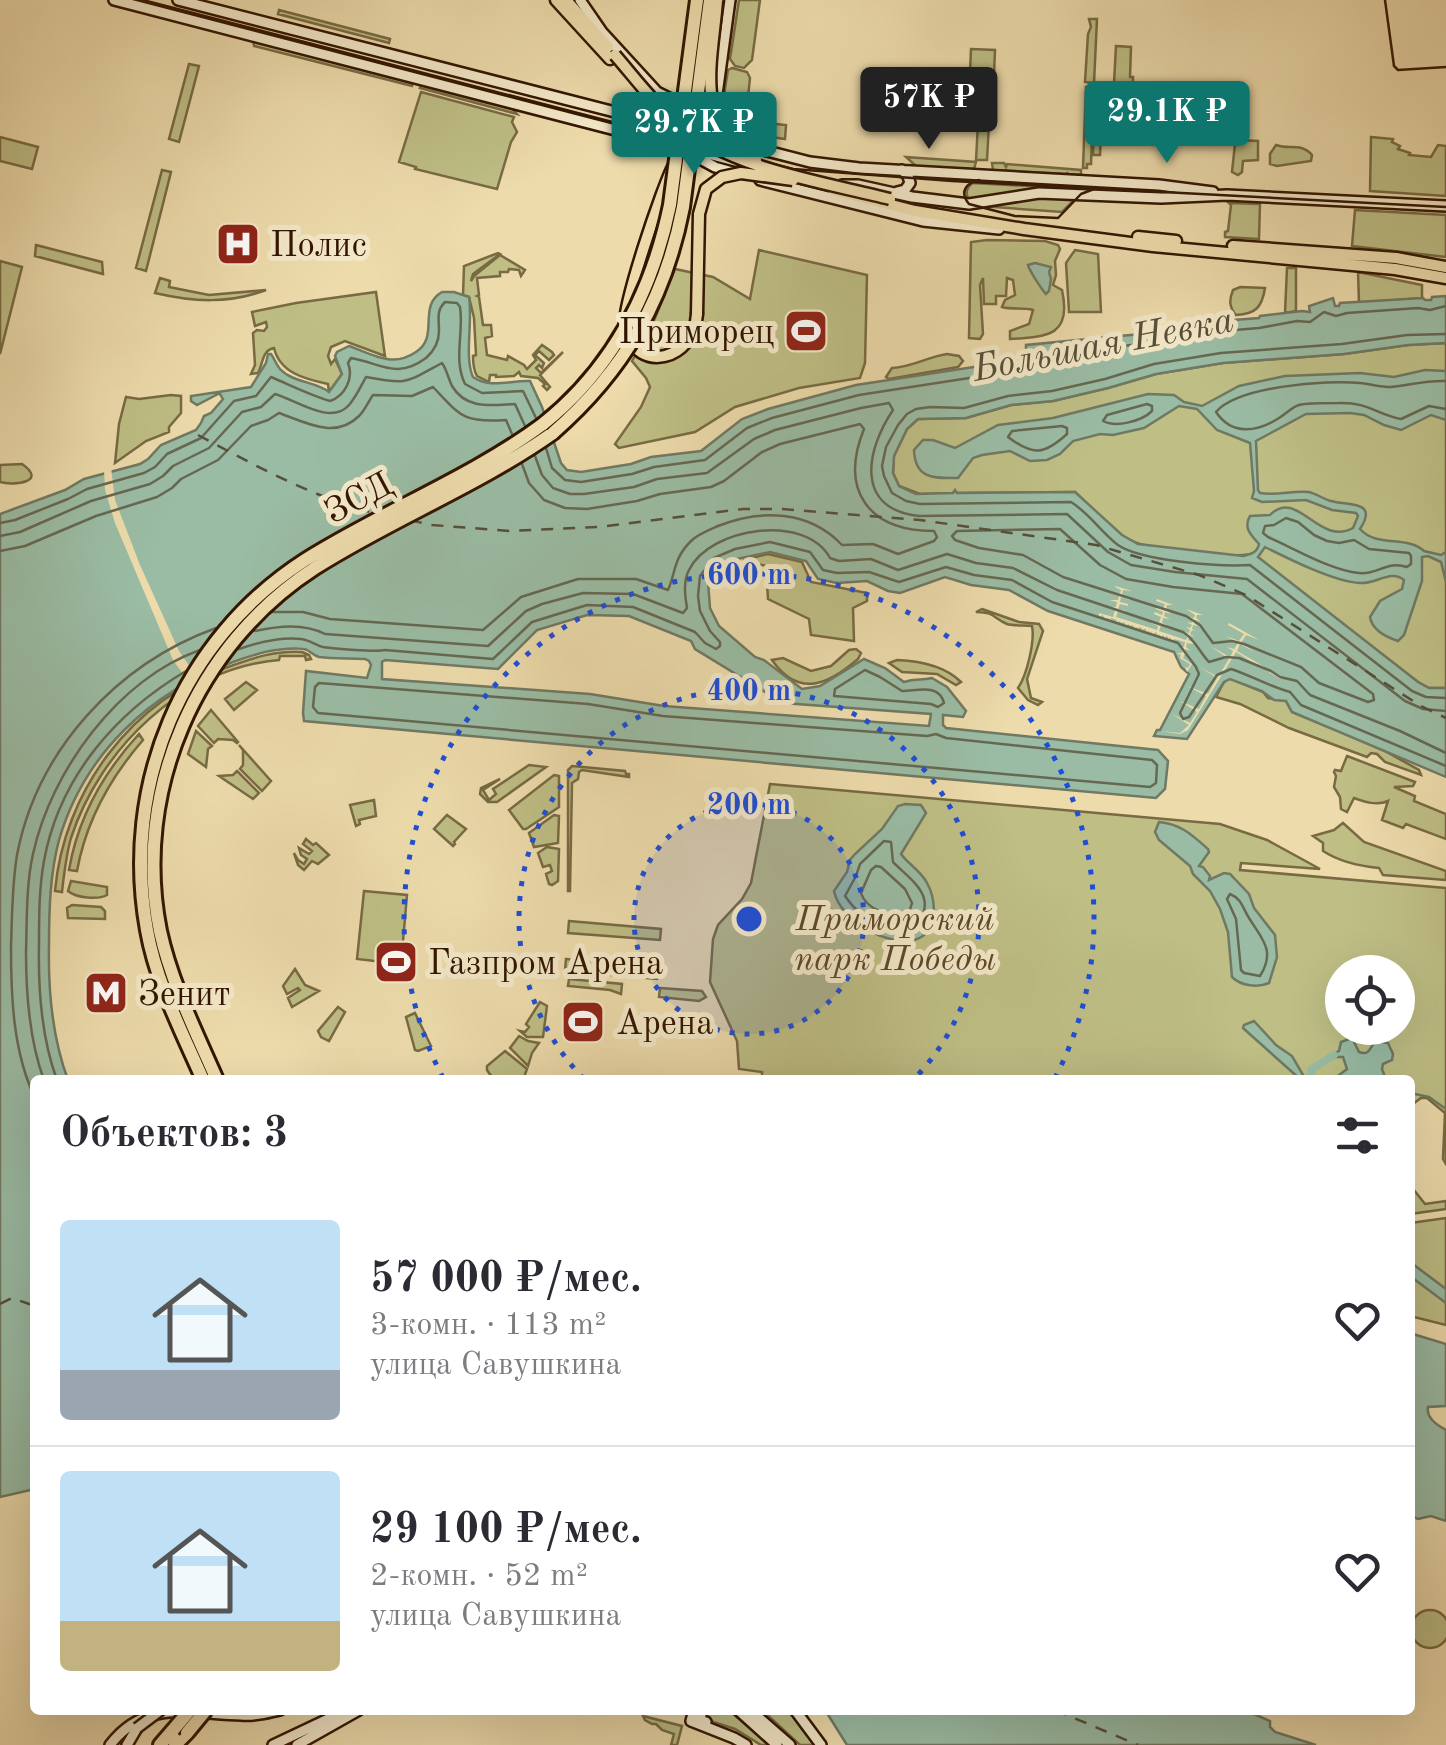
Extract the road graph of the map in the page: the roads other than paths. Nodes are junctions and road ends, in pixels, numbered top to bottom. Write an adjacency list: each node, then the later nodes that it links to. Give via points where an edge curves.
1 (114, 0): 10 (main road)
2 (178, 0): 9 (main road)
3 (556, 0): 12 (main road)
4 (566, 0): 12 (main road)
5 (580, 0): 11 (main road, via 668,99 700,93)
6 (697, 0): 18 (highway, ЗСД, bridge)
7 (714, 0): 21 (main road, bridge, via 715,117 738,148); 30 (highway, ЗСД, bridge, via 677,234 661,285 622,359 585,404 535,446 331,559 272,600 244,628 189,708 169,757 154,873 170,967)
8 (733, 0): 11 (main road); 15 (main road)
9 (217, 5): 10 (main road); 13 (main road)
10 (212, 26): 14 (main road)
11 (722, 55): 15 (main road)
12 (612, 57): 21 (main road, bridge, via 692,134)
13 (614, 114): 14 (main road); 15 (main road)
14 (612, 129): 16 (main road)
15 (714, 138): 17 (main road); 20 (main road, via 810,162)
16 (680, 147): 17 (main road); 19 (main road)
17 (713, 154): 19 (main road); 22 (main road, via 825,184)
18 (674, 164): 21 (main road, bridge, via 624,322 640,350 662,357 695,330 698,214 706,189 741,173); 29 (highway, ЗСД, bridge, via 651,275 627,328 580,390 507,450 286,574 221,635 178,704 150,778 140,873 159,971)
19 (725, 170): 26 (main road, via 922,221)
20 (902, 170): 22 (main road, via 908,187); 23 (main road)
21 (789, 176): 25 (main road, bridge)
22 (888, 192): 23 (main road, via 969,204 1039,193)
23 (1228, 195): 24 (main road)
24 (1446, 206)
25 (958, 216): 26 (main road); 27 (main road)
26 (1051, 232): 28 (main road)
27 (1446, 267)
28 (1446, 278)
29 (201, 1075)
30 (215, 1075)
31 (150, 1715): 43 (main road)
32 (154, 1715): 44 (main road, bridge)
33 (186, 1715): 45 (highway, bridge)
34 (202, 1715): 46 (highway, bridge)
35 (335, 1715): 42 (main road)
36 (350, 1715): 47 (main road)
37 (750, 1715): 41 (main road)
38 (752, 1715): 41 (main road, via 778,1730)
39 (802, 1715): 50 (main road)
40 (696, 1716): 48 (main road)
41 (779, 1741): 49 (main road)
42 (274, 1744)
43 (110, 1745)
44 (127, 1745)
45 (160, 1745)
46 (176, 1745)
47 (297, 1745)
48 (750, 1745)
49 (790, 1745)
50 (825, 1745)

